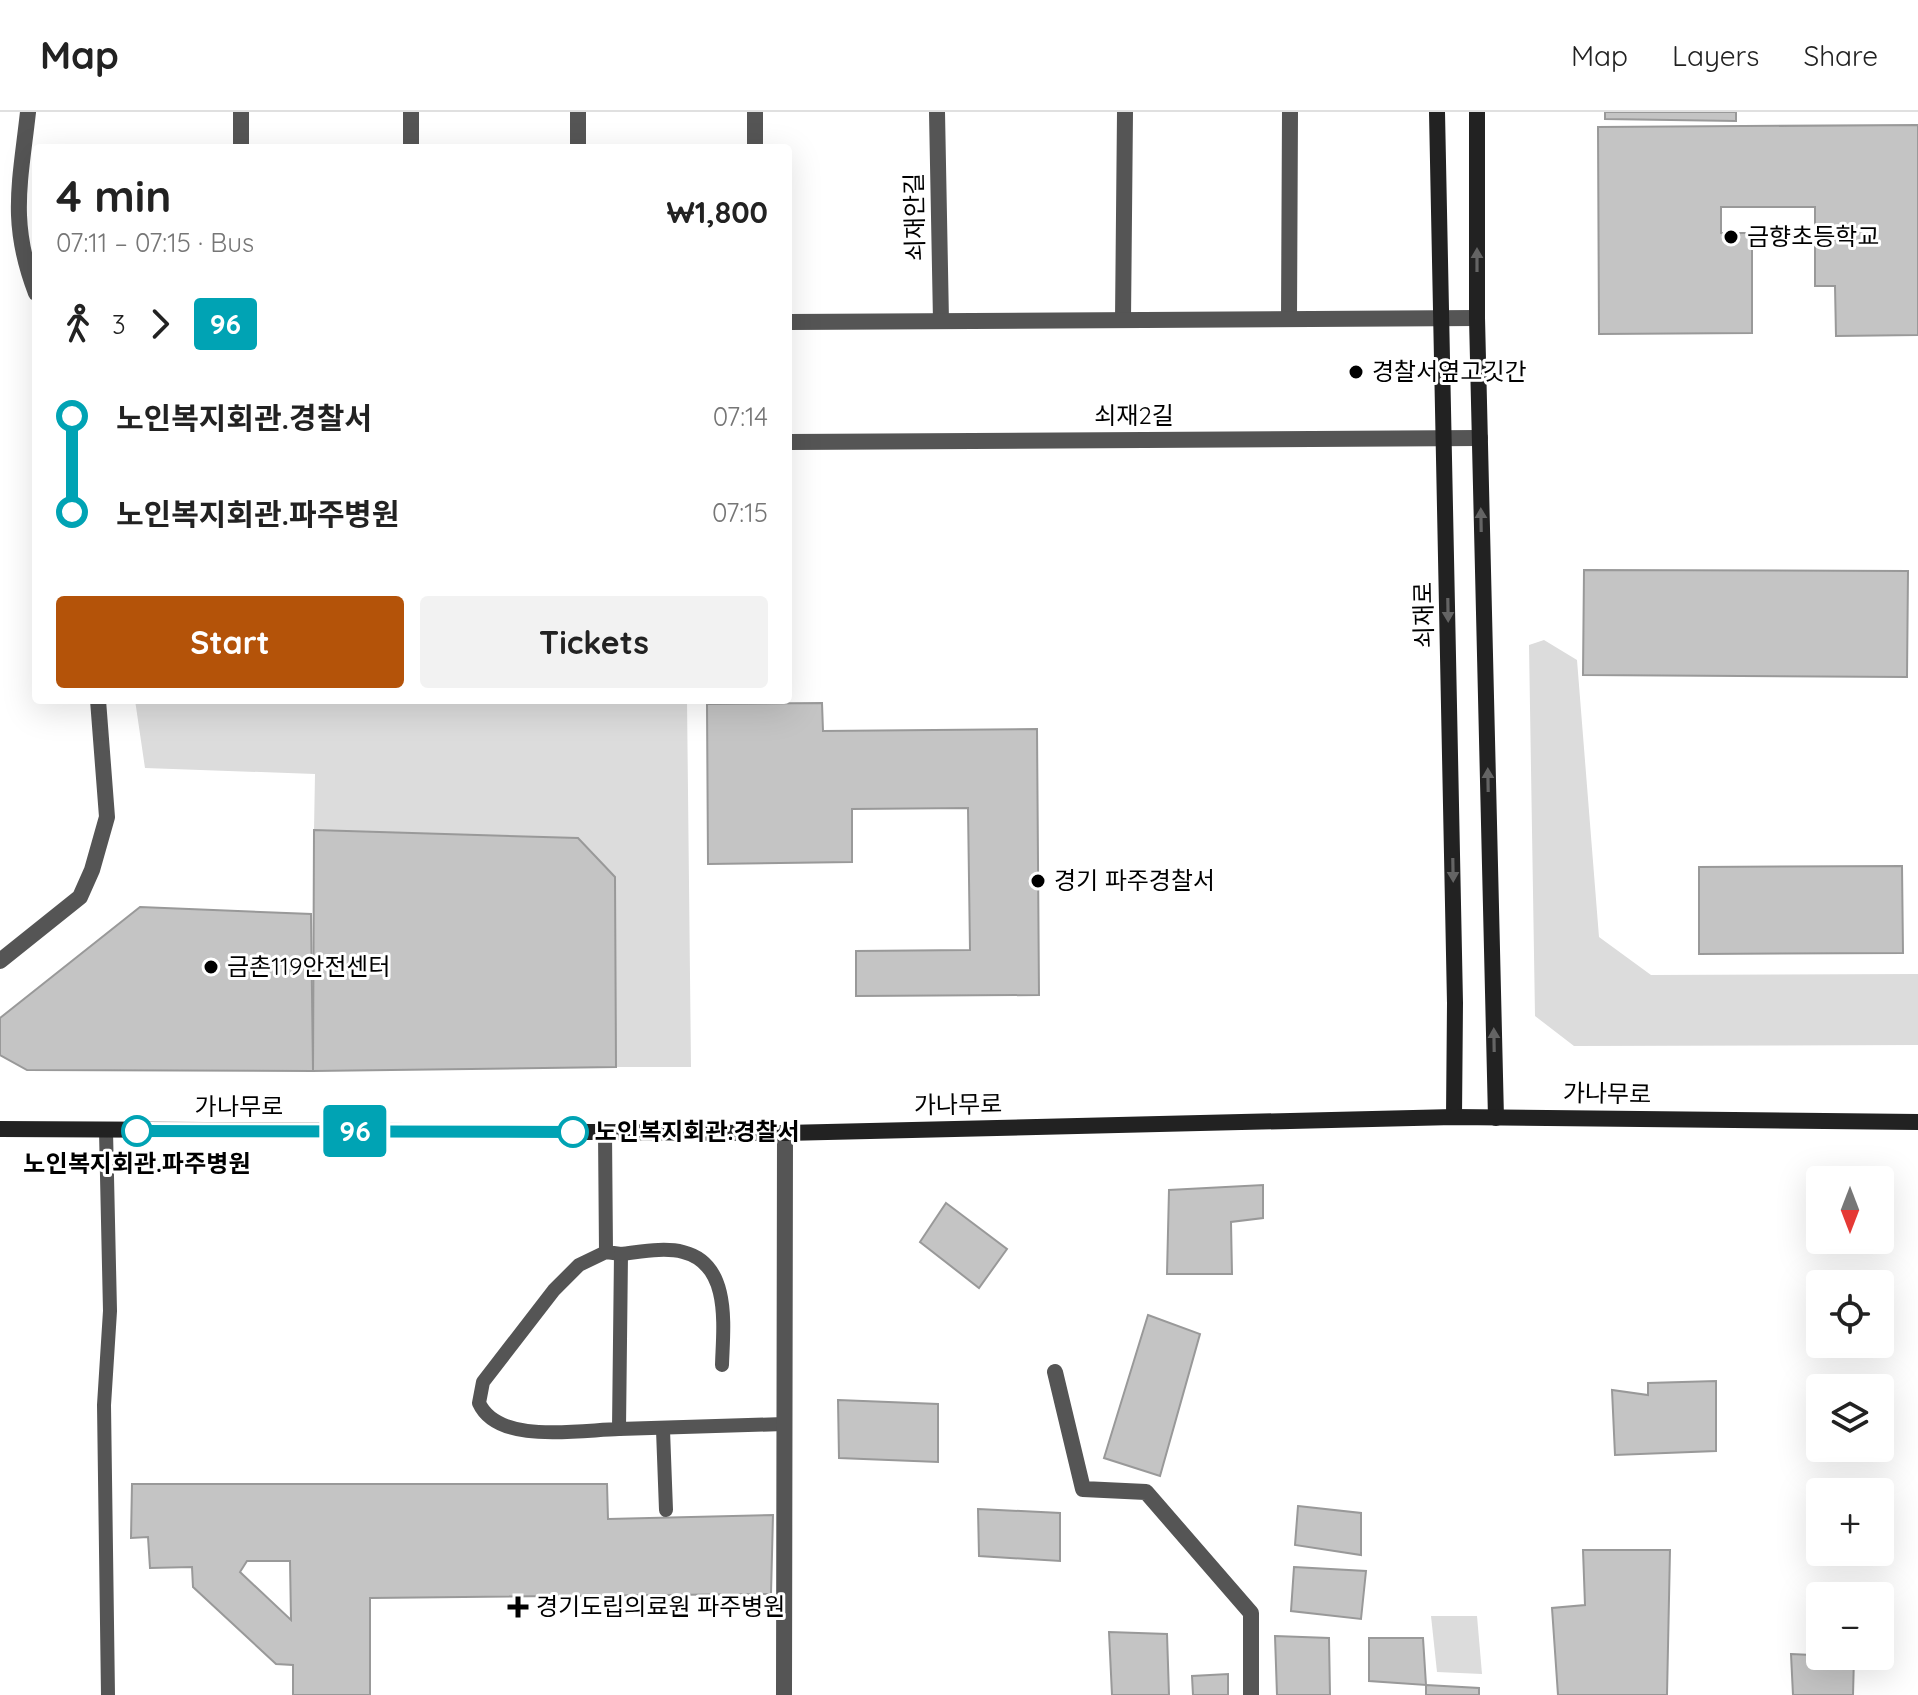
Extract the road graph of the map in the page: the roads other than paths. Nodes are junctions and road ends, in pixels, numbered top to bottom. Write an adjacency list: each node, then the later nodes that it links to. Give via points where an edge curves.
1 (28, 112): 15 (street, via 17,211 21,253)
2 (241, 112): 11 (street)
3 (411, 112): 12 (street)
4 (578, 112): 13 (street)
5 (755, 112): 14 (street)
6 (937, 112): 20 (street, 쇠재안길)
7 (1125, 112): 19 (street)
8 (1290, 112): 18 (street)
9 (1437, 112): 16 (street, 쇠재로)
10 (1477, 112): 17 (street, one-way to 10)
11 (241, 144)
12 (411, 144)
13 (578, 144)
14 (755, 144)
15 (32, 282)
16 (1442, 318): 17 (street); 18 (street); 22 (street, 쇠재로)
17 (1477, 318): 23 (street)
18 (1289, 319): 19 (street)
19 (1123, 320): 20 (street)
20 (941, 321): 21 (street)
21 (792, 322)
22 (1445, 438): 23 (street, 쇠재2길); 24 (street, 쇠재2길); 27 (street, 쇠재로, one-way to 27)
23 (1480, 438): 28 (street, one-way to 23)
24 (792, 442)
25 (98, 704): 26 (street, via 107,817 92,870 80,897)
26 (0, 961)
27 (1454, 1117): 28 (street, 가나무로); 33 (street, 가나무로)
28 (1496, 1118): 29 (street, 가나무로)
29 (1918, 1122)
30 (0, 1129): 31 (street, 가나무로)
31 (106, 1131): 32 (street, 가나무로); 41 (lane)
32 (605, 1132): 33 (street, 가나무로); 34 (lane)
33 (785, 1133): 37 (street)
34 (614, 1253): 35 (lane, via 684,1252 704,1265 721,1287); 38 (lane); 38 (lane, via 579,1265 554,1290 483,1382 479,1403 491,1421 512,1430)
35 (722, 1365)
36 (1055, 1372): 43 (street, via 1083,1489 1146,1492 1251,1613)
37 (784, 1424): 39 (lane); 42 (street)
38 (619, 1429): 39 (lane)
39 (663, 1430): 40 (lane)
40 (666, 1510)
41 (108, 1695)
42 (784, 1695)
43 (1251, 1695)

